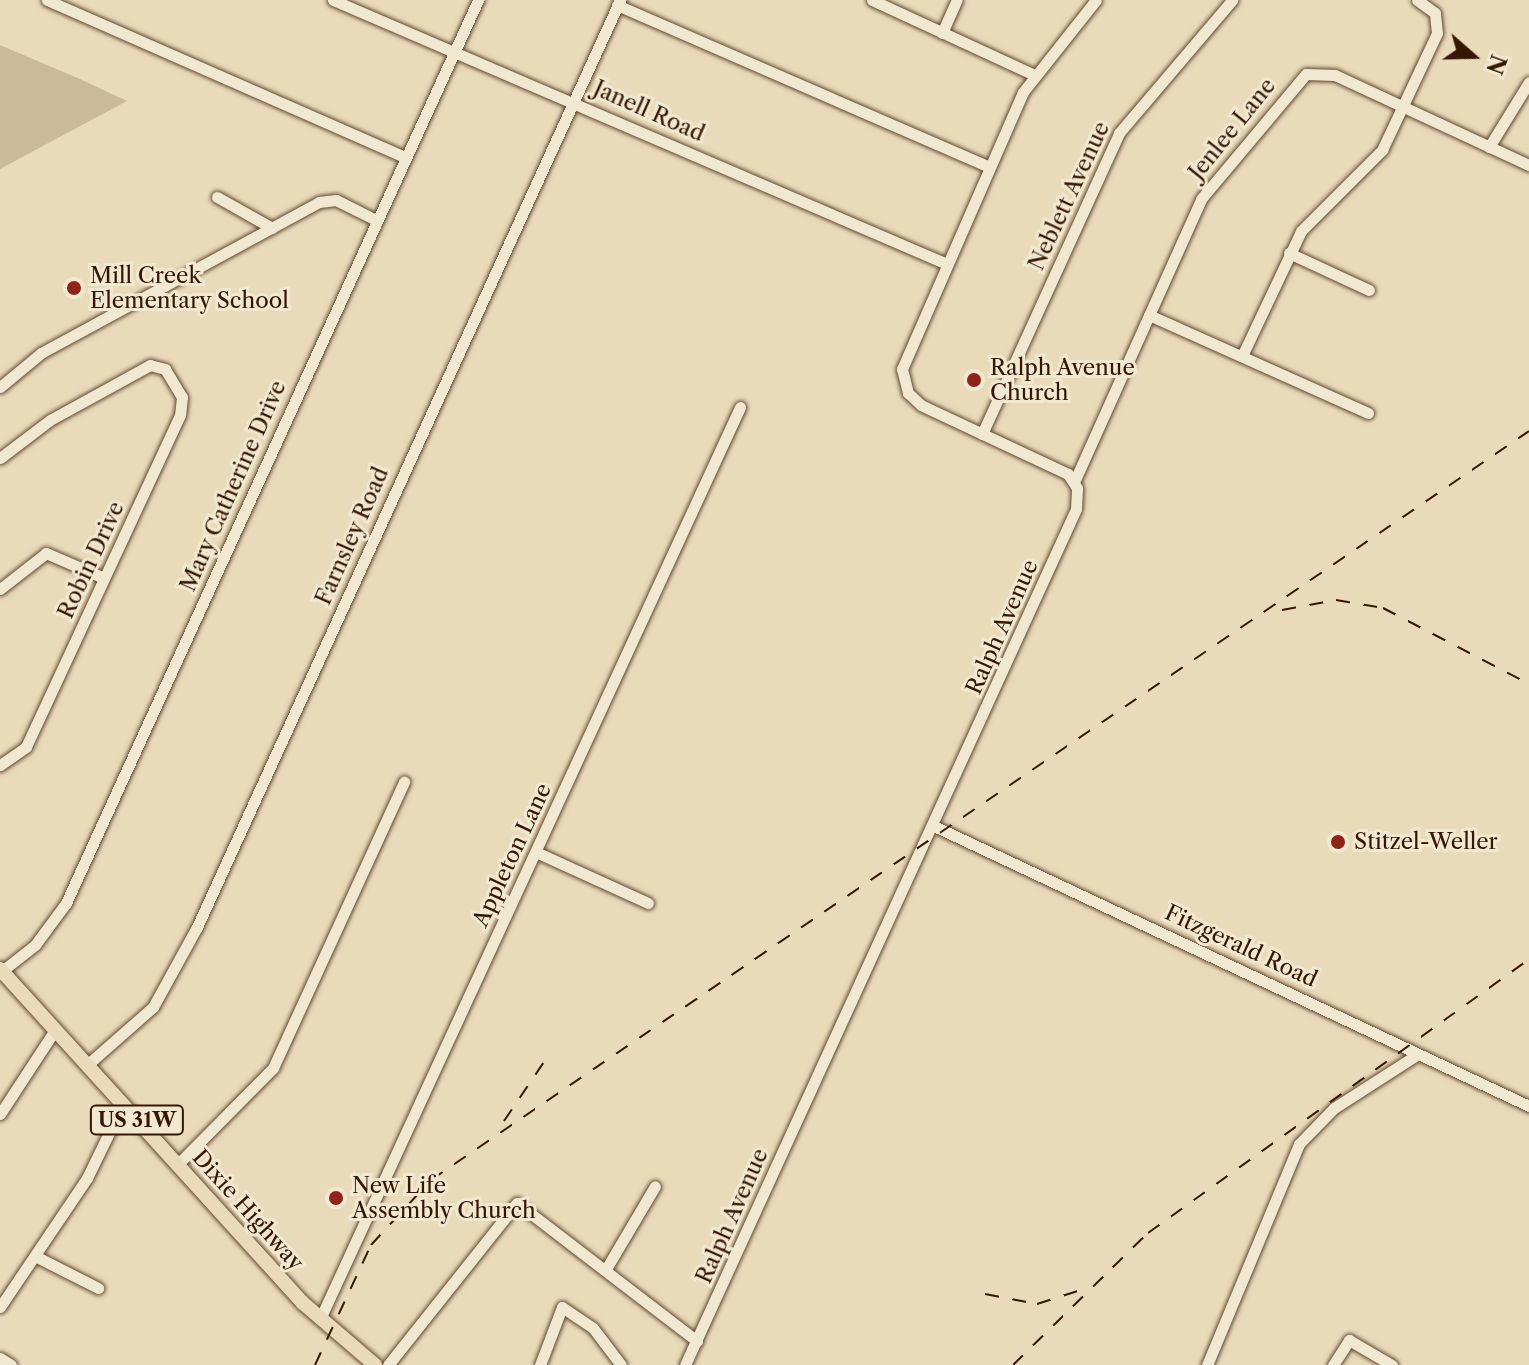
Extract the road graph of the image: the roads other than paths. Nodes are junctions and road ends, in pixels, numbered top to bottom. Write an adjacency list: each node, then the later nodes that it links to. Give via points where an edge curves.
1 (47, 0): 17 (street)
2 (333, 0): 11 (street, Janell Road)
3 (478, 0): 11 (street, Mary Catherine Drive)
4 (872, 0): 10 (street)
5 (957, 0): 10 (street)
6 (1096, 0): 12 (street)
7 (1232, 0): 31 (street, Neblett Avenue, via 1113,143)
8 (1417, 0): 15 (street, via 1433,11 1435,38)
9 (619, 3): 14 (street, Farnsley Road); 19 (street)
10 (942, 33): 12 (street)
11 (453, 52): 14 (street, Janell Road); 17 (street, Mary Catherine Drive)
12 (1034, 75): 19 (street)
13 (1529, 82): 16 (street)
14 (573, 100): 24 (street, Janell Road); 44 (street, Farnsley Road, via 209,905 153,1007)
15 (1403, 107): 16 (street, Jenlee Lane); 23 (street, via 1368,171 1313,216); 26 (street, Jenlee Lane, via 1322,71 1302,77 1213,180)
16 (1489, 147): 18 (street, Jenlee Lane)
17 (405, 157): 21 (street, Mary Catherine Drive)
18 (1529, 165)
19 (989, 167): 24 (street)
20 (217, 197): 22 (street)
21 (376, 220): 22 (street, via 331,199); 41 (street, Mary Catherine Drive, via 66,903 35,945)
22 (272, 228): 28 (street, via 41,353)
23 (1289, 253): 25 (street); 27 (street)
24 (947, 264): 31 (street, via 903,364 903,382 921,405)
25 (1369, 290)
26 (1149, 315): 27 (street); 33 (street, Jenlee Lane)
27 (1242, 356): 30 (street)
28 (0, 387)
29 (740, 407): 39 (street, Appleton Lane)
30 (1368, 413)
31 (982, 434): 33 (street)
32 (0, 458): 34 (street, Robin Drive, via 50,420 157,365 168,372 183,407)
33 (1075, 480): 38 (street, Ralph Avenue, via 1076,509)
34 (104, 578): 35 (street, via 46,553); 36 (street, Robin Drive, via 26,747)
35 (0, 589)
36 (0, 765)
37 (404, 782): 48 (street, via 273,1068)
38 (934, 826): 43 (street, Fitzgerald Road); 55 (street, Ralph Avenue)
39 (536, 852): 40 (street); 54 (street, Appleton Lane)
40 (648, 903)
41 (1, 970): 42 (main road, Dixie Highway / US 31W)
42 (55, 1030): 44 (main road, Dixie Highway / US 31W); 47 (street)
43 (1415, 1056): 46 (street, Fitzgerald Road); 63 (street, via 1334,1108 1299,1144)
44 (87, 1065): 45 (main road, Dixie Highway / US 31W)
45 (123, 1104): 48 (main road, Dixie Highway / US 31W); 50 (street, via 87,1178)
46 (1529, 1106)
47 (0, 1114)
48 (178, 1164): 54 (main road, Dixie Highway / US 31W)
49 (655, 1186): 51 (street)
50 (35, 1256): 52 (street); 53 (street)
51 (606, 1269): 55 (street); 59 (street, via 519,1203)
52 (98, 1288)
53 (0, 1307)
54 (320, 1319): 58 (main road, Dixie Highway / US 31W)
55 (697, 1341): 62 (street, Ralph Avenue)
56 (0, 1358): 57 (street)
57 (11, 1365)
58 (375, 1365)
59 (388, 1365)
60 (540, 1365): 61 (street, via 562,1307 593,1328)
61 (621, 1365)
62 (685, 1365)
63 (1207, 1365)
64 (1333, 1365): 65 (street, via 1349,1340)
65 (1392, 1365)

